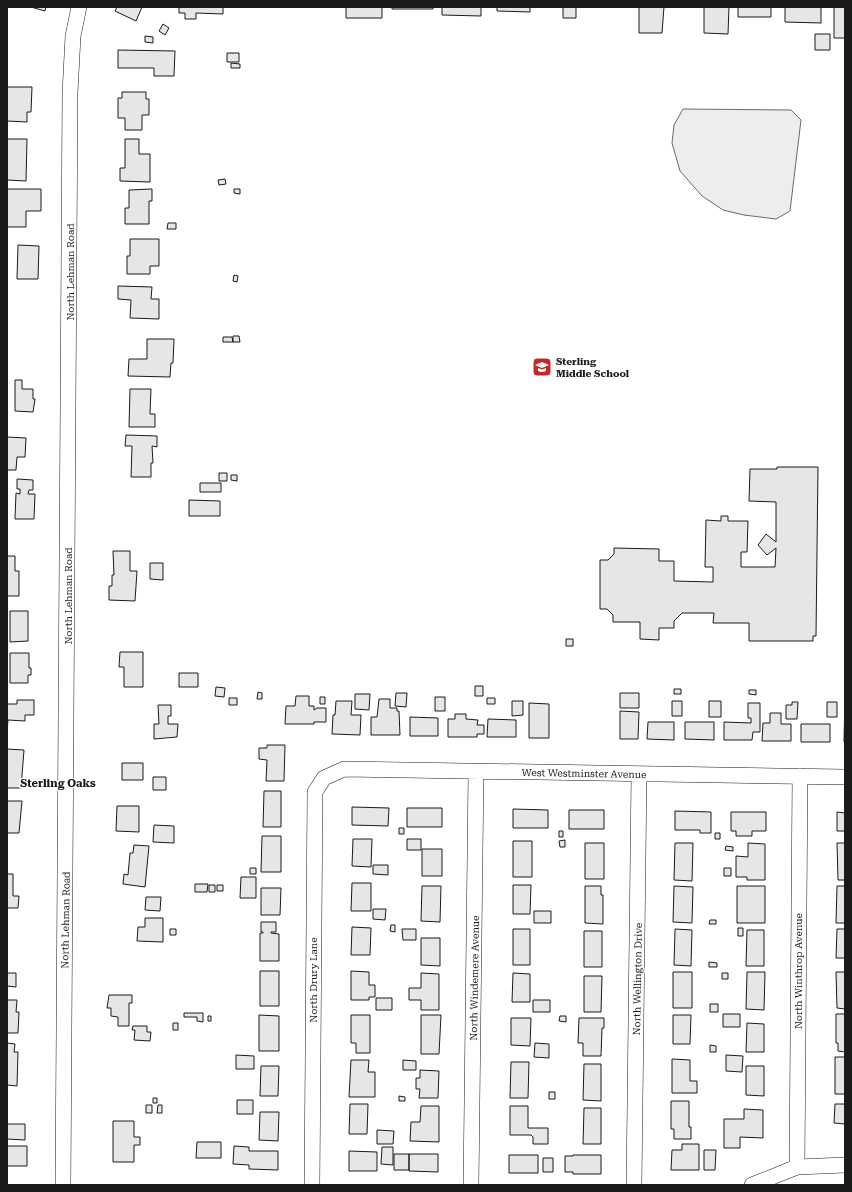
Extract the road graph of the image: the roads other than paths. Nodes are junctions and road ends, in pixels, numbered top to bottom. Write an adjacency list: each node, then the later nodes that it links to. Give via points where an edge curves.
1 (79, 7): 9 (street, North Lehman Road, via 73,36 70,93)
2 (476, 772): 3 (street, West Westminster Avenue); 6 (street, West Westminster Avenue, via 344,770); 11 (street, North Windemere Avenue)
3 (639, 774): 4 (street, West Westminster Avenue); 12 (street, North Wellington Drive)
4 (800, 776): 5 (street, West Westminster Avenue); 8 (street, North Winthrop Avenue)
5 (845, 777)
6 (324, 778): 10 (street, North Drury Lane, via 315,792)
7 (845, 1165): 8 (street)
8 (797, 1167): 13 (street)
9 (63, 1185)
10 (312, 1185)
11 (471, 1185)
12 (634, 1185)
13 (752, 1185)

